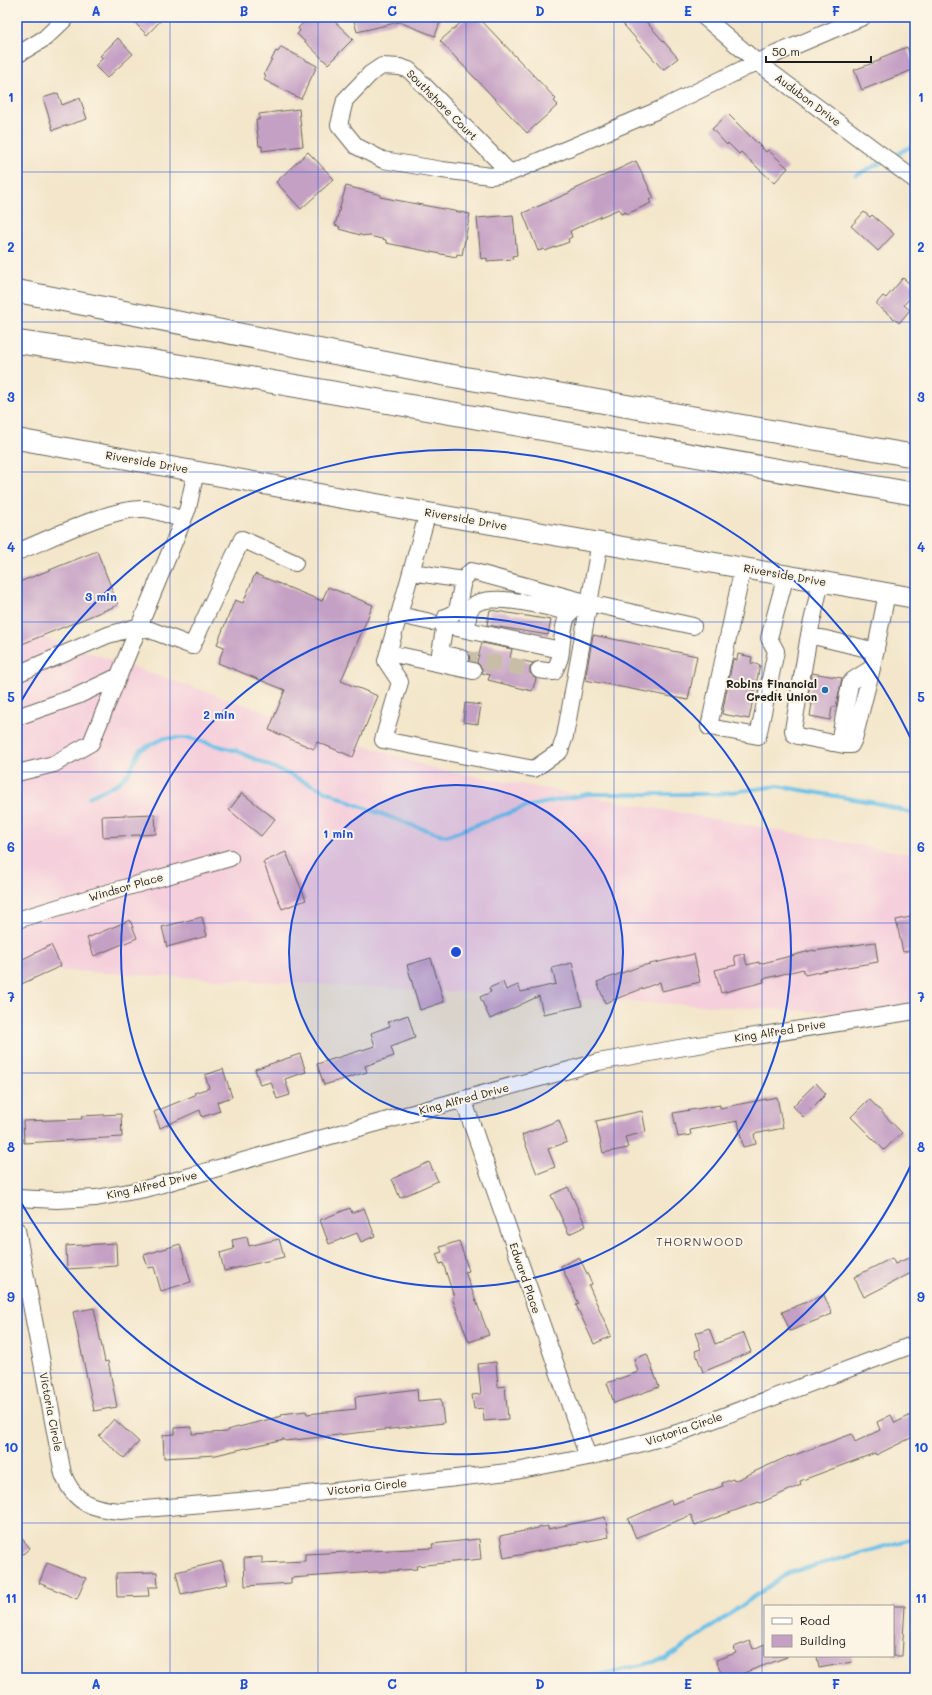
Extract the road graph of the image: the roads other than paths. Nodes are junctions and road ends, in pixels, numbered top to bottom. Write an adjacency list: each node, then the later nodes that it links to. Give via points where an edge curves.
1 (67, 17): 4 (street, via 45,38)
2 (704, 17): 5 (street, Audubon Drive)
3 (863, 17): 5 (street, Southshore Court)
4 (17, 55)
5 (757, 62): 6 (street, Southshore Court, via 663,108); 7 (street, Audubon Drive)
6 (510, 174): 6 (street, Southshore Court, via 491,176 383,160 356,146 339,125 345,100 370,74 382,66 409,70)
7 (915, 180)
8 (17, 291): 11 (highway, via 442,374)
9 (17, 342): 13 (highway, via 160,362)
10 (17, 439): 12 (main road, Riverside Drive)
11 (915, 456)
12 (196, 471): 14 (main road, Riverside Drive); 15 (street)
13 (915, 494)
14 (428, 512): 16 (main road, Riverside Drive); 20 (street)
15 (184, 520): 17 (street, via 151,510 125,510); 30 (street)
16 (600, 542): 19 (main road, Riverside Drive); 26 (street)
17 (17, 552)
18 (295, 563): 30 (street, via 242,539 192,646)
19 (742, 567): 21 (main road, Riverside Drive); 21 (street, via 709,727 758,736 776,651 769,638)
20 (412, 572): 22 (street); 28 (street)
21 (786, 575): 23 (main road, Riverside Drive)
22 (463, 580): 26 (street, via 471,572); 29 (street, via 457,611)
23 (821, 582): 24 (main road, Riverside Drive); 33 (street)
24 (887, 593): 25 (main road, Riverside Drive); 35 (street)
25 (915, 598)
26 (589, 603): 27 (street, via 575,608); 31 (street); 36 (street, via 565,736 560,751 534,769 384,740 400,682 386,661)
27 (571, 613): 32 (street, via 509,600 480,601 471,608); 34 (street, via 565,619)
28 (400, 615): 29 (street); 36 (street)
29 (437, 624): 32 (street); 37 (street, via 440,653)
30 (140, 626): 40 (street, via 108,635); 41 (street)
31 (693, 626)
32 (468, 630): 34 (street)
33 (809, 635): 35 (street); 35 (street, via 793,732 798,736 836,744 840,737 850,684 866,672)
34 (561, 650): 38 (street, via 554,672)
35 (876, 650)
36 (389, 653): 39 (street)
37 (461, 658)
38 (539, 670)
39 (473, 671)
40 (17, 674)
41 (119, 676): 42 (street, via 77,696); 43 (street, via 91,743 54,764)
42 (17, 717)
43 (17, 773)
44 (230, 858): 45 (street, Windsor Place)
45 (20, 919)
46 (915, 1010): 47 (street, King Alfred Drive, via 598,1062)
47 (463, 1099): 48 (street, King Alfred Drive, via 145,1189 96,1198); 51 (street, Edward Place)
48 (17, 1198)
49 (17, 1230): 51 (street, Victoria Circle, via 63,1474 67,1485 81,1502 106,1510 121,1511 239,1501 516,1471)
50 (915, 1344): 51 (street, Victoria Circle, via 684,1430)
51 (588, 1457)

